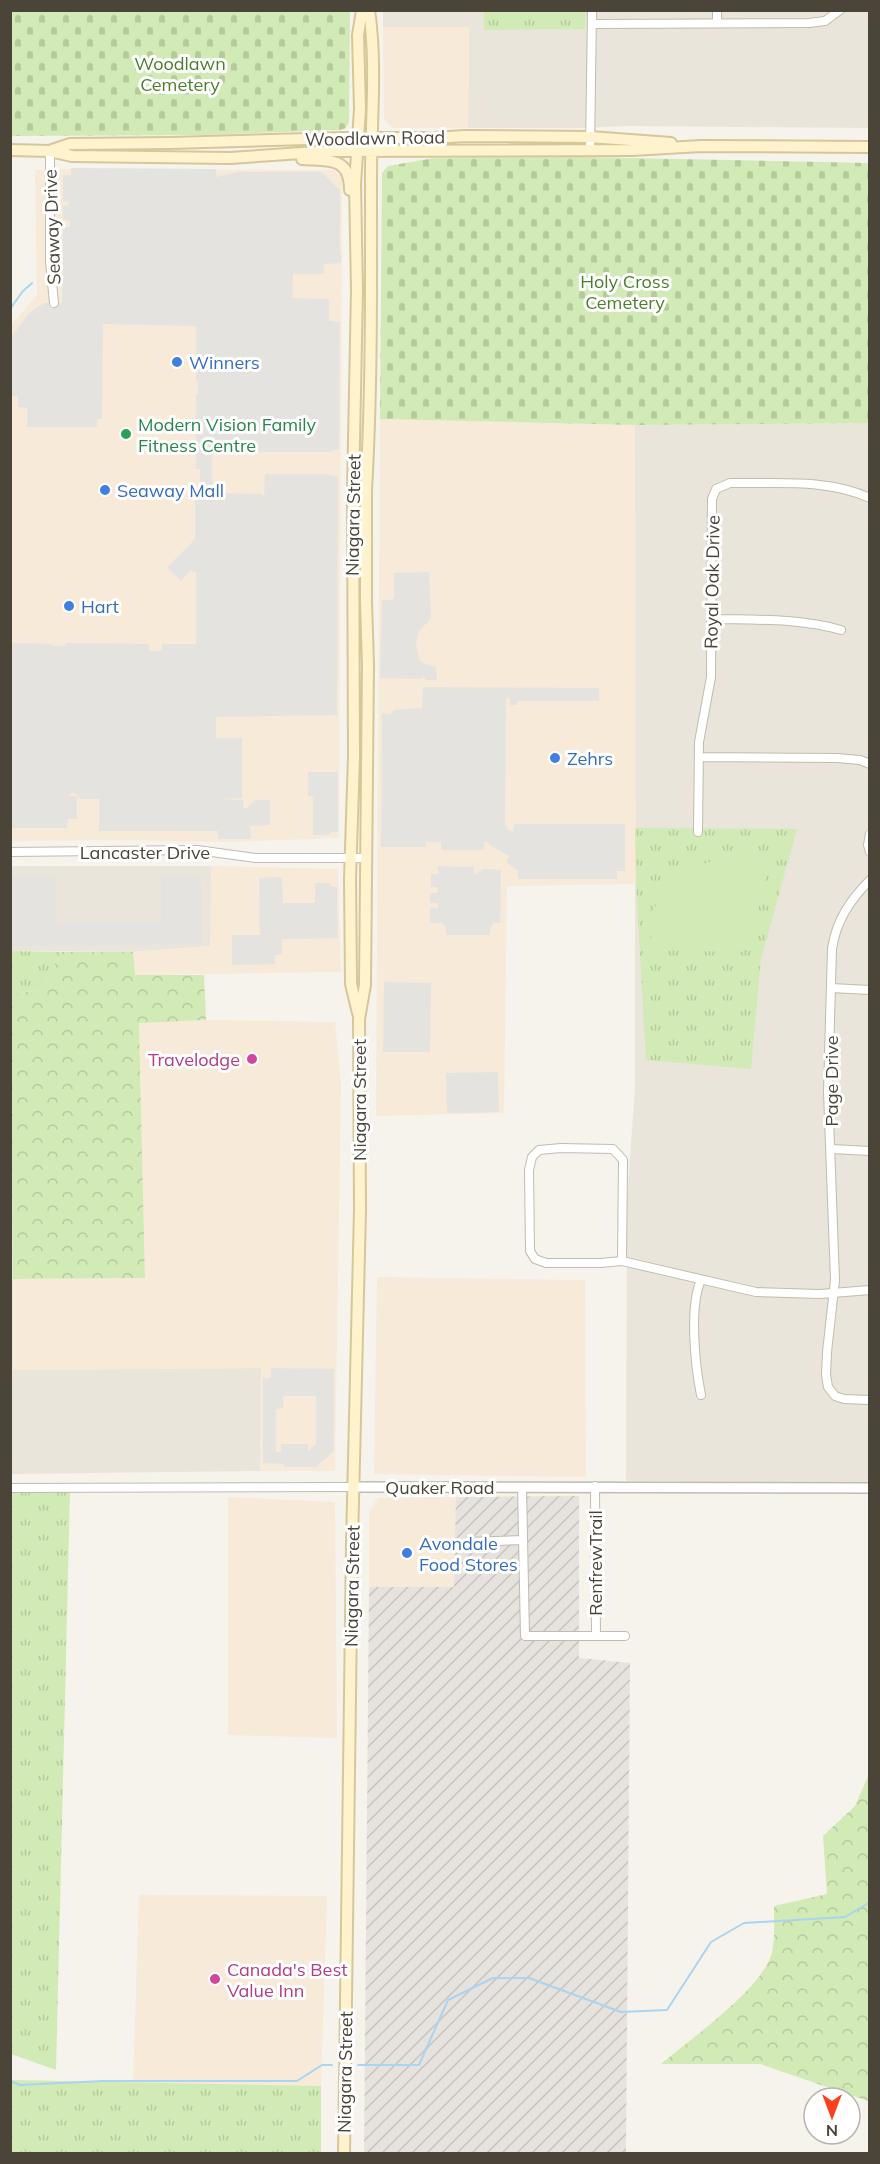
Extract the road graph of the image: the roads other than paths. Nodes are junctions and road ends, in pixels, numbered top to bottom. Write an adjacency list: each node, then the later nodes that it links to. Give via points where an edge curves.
1 (362, 10): 9 (main road, Niagara Street, via 358,35)
2 (369, 10): 10 (main road, Niagara Street, via 373,36)
3 (592, 10): 7 (street)
4 (717, 10): 6 (street)
5 (840, 10): 6 (street, via 818,23)
6 (717, 23): 7 (street)
7 (592, 24): 8 (street)
8 (590, 137): 10 (main road, Woodlawn Road); 11 (main road, Woodlawn Road); 14 (street)
9 (359, 138): 10 (main road, Woodlawn Road); 15 (main road, Woodlawn Road, via 70,144); 16 (main road, Niagara Street)
10 (372, 138): 17 (main road, Niagara Street)
11 (701, 146): 12 (main road, Woodlawn Road); 14 (main road, Woodlawn Road)
12 (870, 147)
13 (10, 150): 15 (main road, Woodlawn Road)
14 (590, 150): 17 (main road, Woodlawn Road)
15 (50, 151): 18 (main road, Woodlawn Road, via 72,156); 20 (street, Seaway Drive)
16 (358, 151): 17 (main road, Woodlawn Road); 18 (main road, Woodlawn Road); 19 (main road, Niagara Street)
17 (372, 151): 31 (main road, Niagara Street, via 366,491)
18 (260, 156): 19 (main road, via 341,164 350,179)
19 (355, 227): 30 (main road, Niagara Street)
20 (54, 303)
21 (870, 498): 22 (street, Royal Oak Drive, via 827,484 730,483 716,489 712,499)
22 (712, 619): 23 (street, via 774,619); 24 (street, Royal Oak Drive, via 711,677)
23 (841, 630)
24 (699, 757): 25 (street, via 837,758); 26 (street, Royal Oak Drive)
25 (870, 764)
26 (698, 832)
27 (870, 834): 29 (street)
28 (10, 852): 30 (street, Lancaster Drive, via 197,850 256,858)
29 (870, 852)
30 (351, 858): 31 (street, Lancaster Drive); 35 (main road, Niagara Street, via 351,984)
31 (366, 858): 35 (main road, Niagara Street, via 365,986)
32 (870, 880): 33 (street, Page Drive, via 848,905 837,930)
33 (831, 987): 34 (street); 36 (street, Page Drive)
34 (870, 990)
35 (359, 1019): 45 (main road, Niagara Street, via 360,1210)
36 (831, 1149): 37 (street); 41 (street, Page Drive)
37 (870, 1151)
38 (622, 1261): 38 (street, via 623,1160 613,1149 539,1150 532,1157 530,1170 530,1251 546,1263); 39 (street)
39 (701, 1280): 41 (street, via 766,1293); 42 (street, via 696,1291 694,1359)
40 (870, 1290): 41 (street)
41 (833, 1293): 43 (street, Page Drive, via 828,1387 844,1400)
42 (701, 1395)
43 (870, 1400)
44 (595, 1486): 46 (street, Quaker Road); 48 (street, Quaker Road); 51 (street, RenfrewTrail)
45 (354, 1487): 46 (street, Quaker Road); 47 (street, Quaker Road); 53 (main road, Niagara Street)
46 (522, 1487): 49 (street, RenfrewTrail)
47 (10, 1488)
48 (870, 1488)
49 (522, 1540): 50 (street); 51 (street, RenfrewTrail, via 525,1636)
50 (468, 1542)
51 (596, 1636): 52 (street)
52 (626, 1636)
53 (344, 2154)

